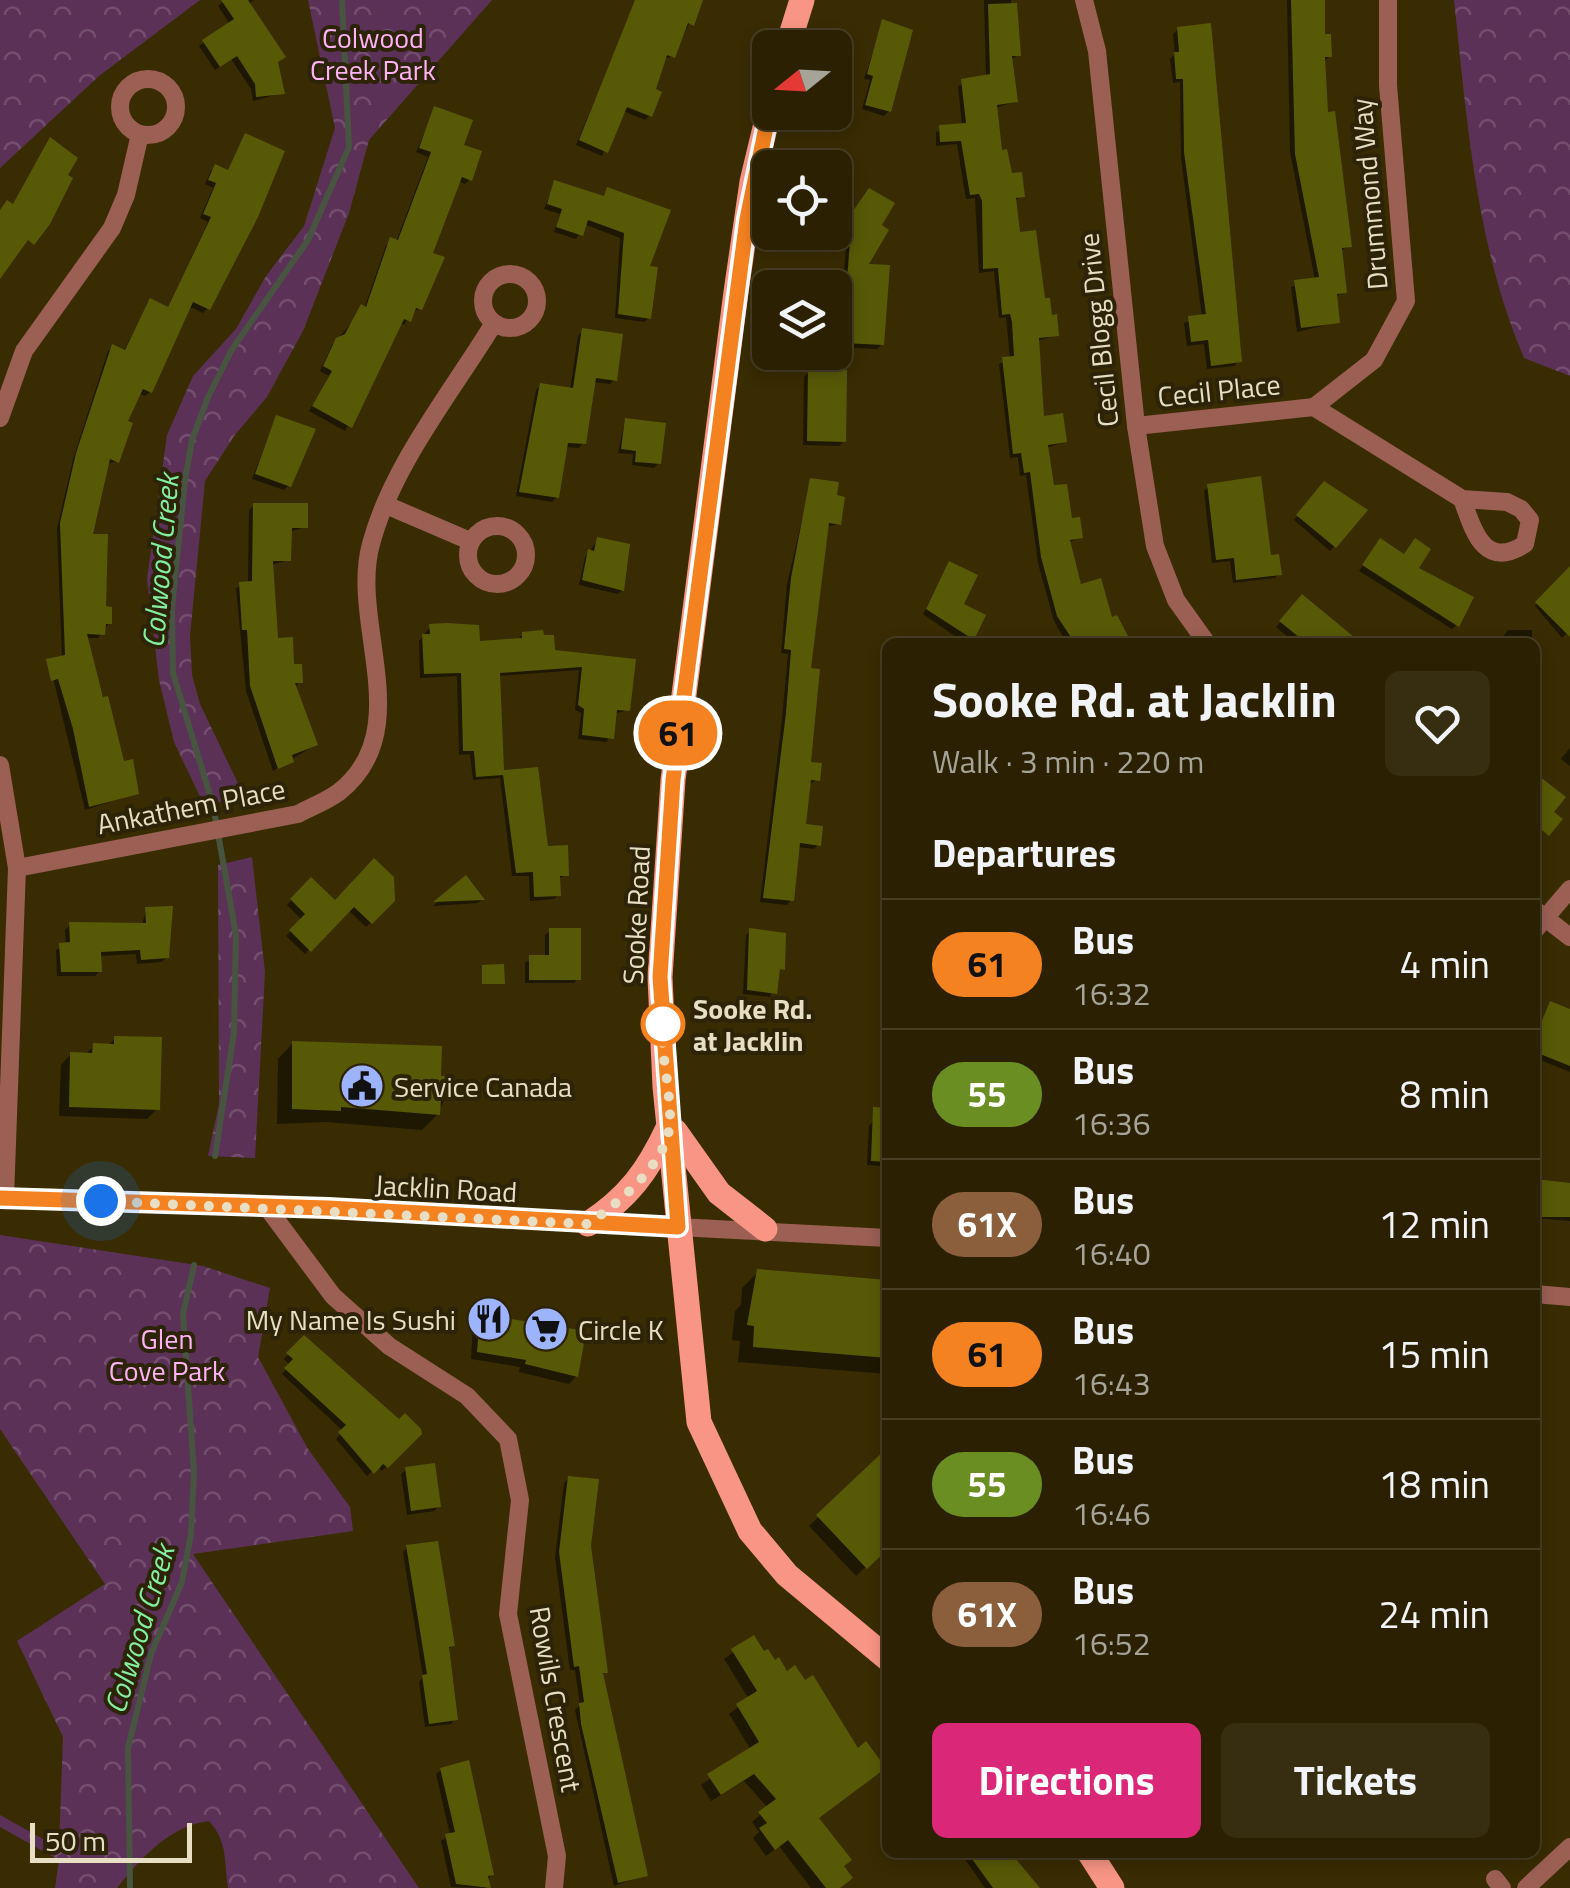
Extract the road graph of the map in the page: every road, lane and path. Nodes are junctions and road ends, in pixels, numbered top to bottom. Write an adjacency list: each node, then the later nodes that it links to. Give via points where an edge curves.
1 (802, 0): 4 (main road)
2 (1084, 0): 10 (street, Cecil Blogg Drive, via 1097,51)
3 (1388, 0): 8 (street, Drummond Way, via 1388,85 1406,301 1374,360)
4 (792, 30)
5 (765, 130): 21 (main road, Sooke Road, via 739,274 673,780 660,977)
6 (140, 134): 9 (street, via 112,228 24,351)
7 (494, 324): 12 (street, Ankathem Place)
8 (1314, 408): 10 (street, Cecil Place); 11 (street, Cecil Place)
9 (0, 418)
10 (1136, 426): 14 (street, Cecil Blogg Drive, via 1155,546 1176,600)
11 (1462, 499)
12 (386, 505): 13 (street); 16 (street, Ankathem Place, via 368,564 366,599 381,686 367,757 340,792 298,814)
13 (470, 540)
14 (1203, 638)
15 (0, 766): 16 (street)
16 (17, 868): 22 (street)
17 (1570, 889): 18 (street)
18 (1540, 917)
19 (1540, 920): 20 (street)
20 (1570, 937)
21 (670, 1124): 24 (main road, via 647,1172); 25 (main road, Sooke Road); 26 (main road, via 719,1193)
22 (2, 1198): 23 (main road, Jacklin Road)
23 (266, 1206): 24 (main road, Jacklin Road); 33 (street, Rowils Crescent, via 333,1296 389,1346 466,1396 508,1439 520,1500 508,1614 557,1856)
24 (588, 1224): 25 (main road, Jacklin Road)
25 (678, 1227): 26 (street, Jacklin Road); 30 (main road, Sooke Road, via 699,1422 726,1487 750,1532 783,1571)
26 (765, 1229): 27 (street, Jacklin Road)
27 (882, 1238)
28 (1540, 1294): 29 (street)
29 (1570, 1297)
30 (882, 1655)
31 (1570, 1847): 35 (street)
32 (1092, 1858): 34 (main road)
33 (554, 1888)
34 (1112, 1888)
35 (1526, 1888)

